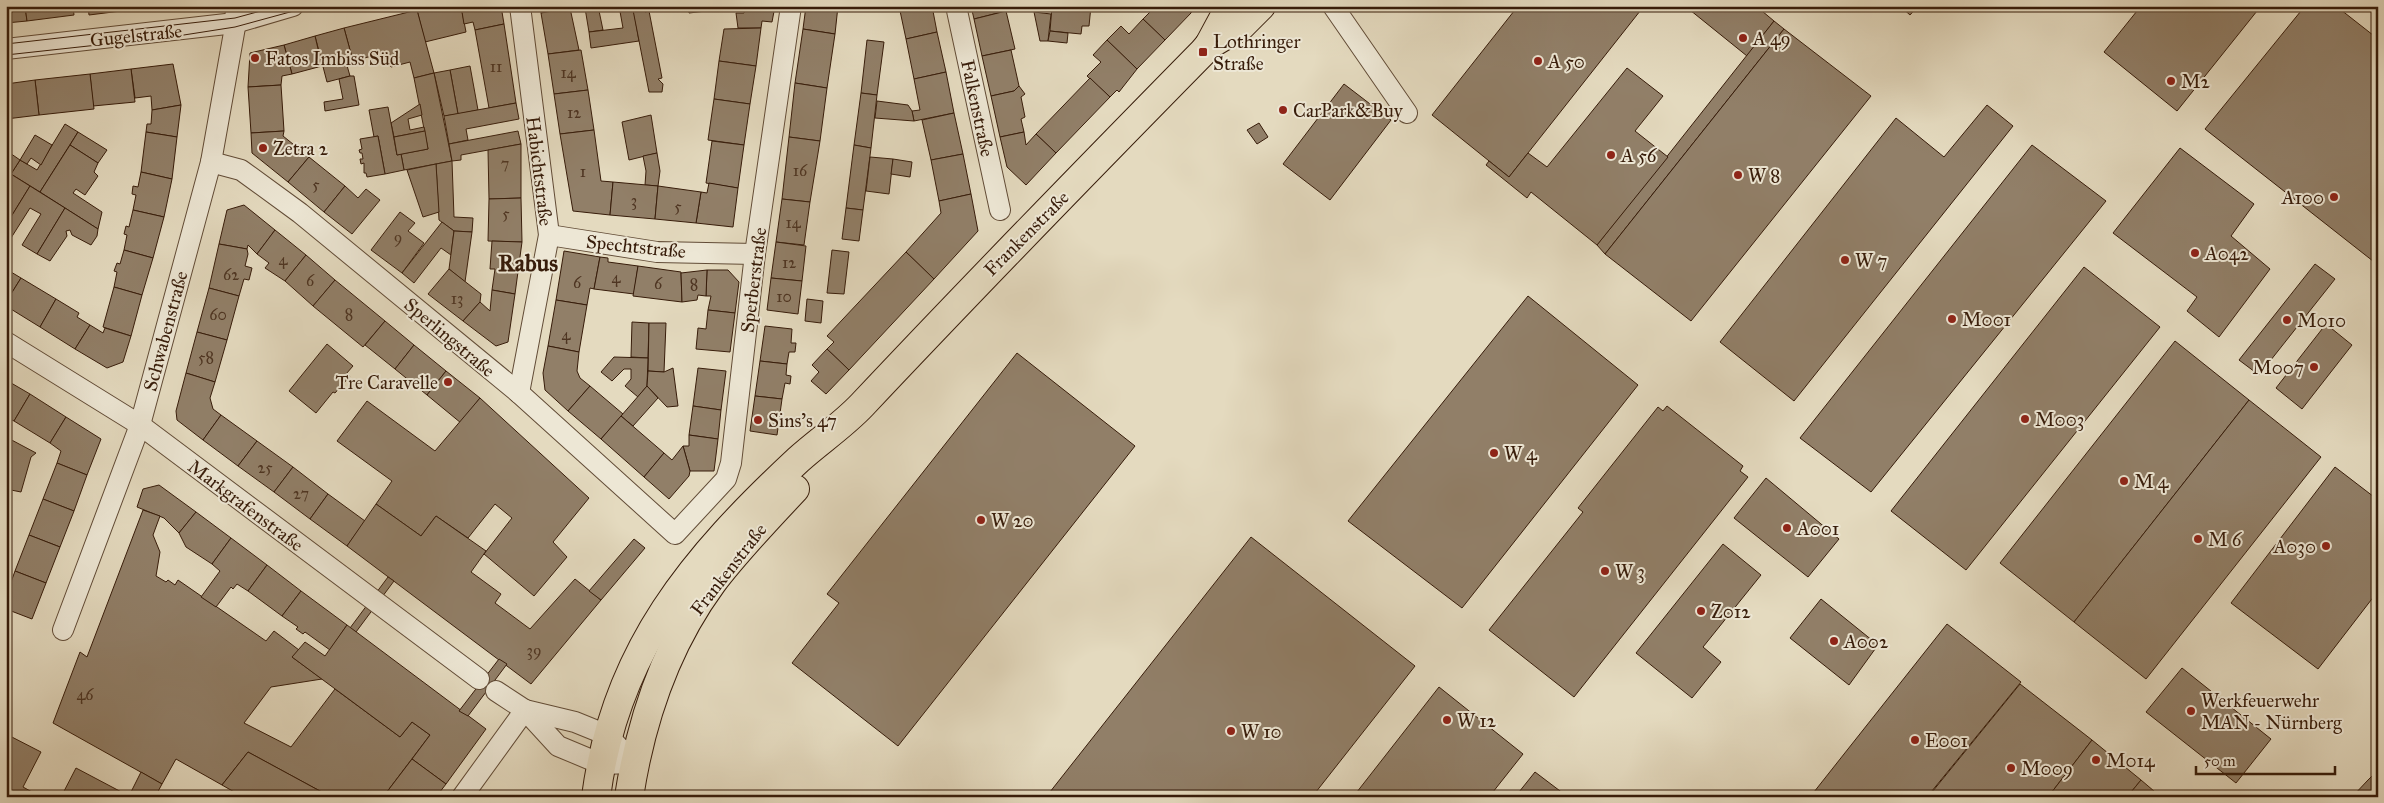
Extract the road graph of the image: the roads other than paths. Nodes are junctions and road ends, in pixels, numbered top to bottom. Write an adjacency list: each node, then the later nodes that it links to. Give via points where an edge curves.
1 (294, 6): 8 (street, Gugelstraße)
2 (520, 6): 14 (street, Habichtstraße)
3 (791, 6): 15 (street, Sperberstraße)
4 (956, 6): 13 (street, Falkenstraße)
5 (1230, 6): 9 (main road, Frankenstraße)
6 (1261, 6): 9 (main road, Frankenstraße, via 1241,26)
7 (1333, 6): 11 (street)
8 (236, 14): 10 (street, Gugelstraße); 12 (street, Schwabenstraße)
9 (1209, 45): 18 (main road, Frankenstraße)
10 (6, 49)
11 (1407, 114)
12 (211, 162): 17 (street, Sperlingstraße, via 241,170 300,213); 19 (street, Schwabenstraße)
13 (1000, 210)
14 (549, 234): 15 (street, Spechtstraße, via 657,252); 17 (street, Habichtstraße)
15 (755, 254): 20 (street, Sperberstraße, via 731,462 726,479)
16 (6, 342): 19 (street, Markgrafenstraße)
17 (519, 393): 20 (street, Sperlingstraße)
18 (845, 423): 25 (main road, Frankenstraße, via 800,459 724,534 686,578 639,652); 26 (main road, Frankenstraße, via 814,469 712,582 685,624 657,682)
19 (140, 425): 21 (street, Schwabenstraße); 22 (street, Markgrafenstraße)
20 (675, 534)
21 (63, 630)
22 (479, 679)
23 (496, 691): 24 (street)
24 (525, 710): 25 (street, via 567,719); 27 (street, via 558,746); 28 (street)
25 (607, 735): 26 (street); 27 (main road, Frankenstraße)
26 (634, 763): 27 (street); 30 (main road, Frankenstraße)
27 (601, 764): 29 (main road, Frankenstraße)
28 (462, 797)
29 (596, 797)
30 (629, 797)

